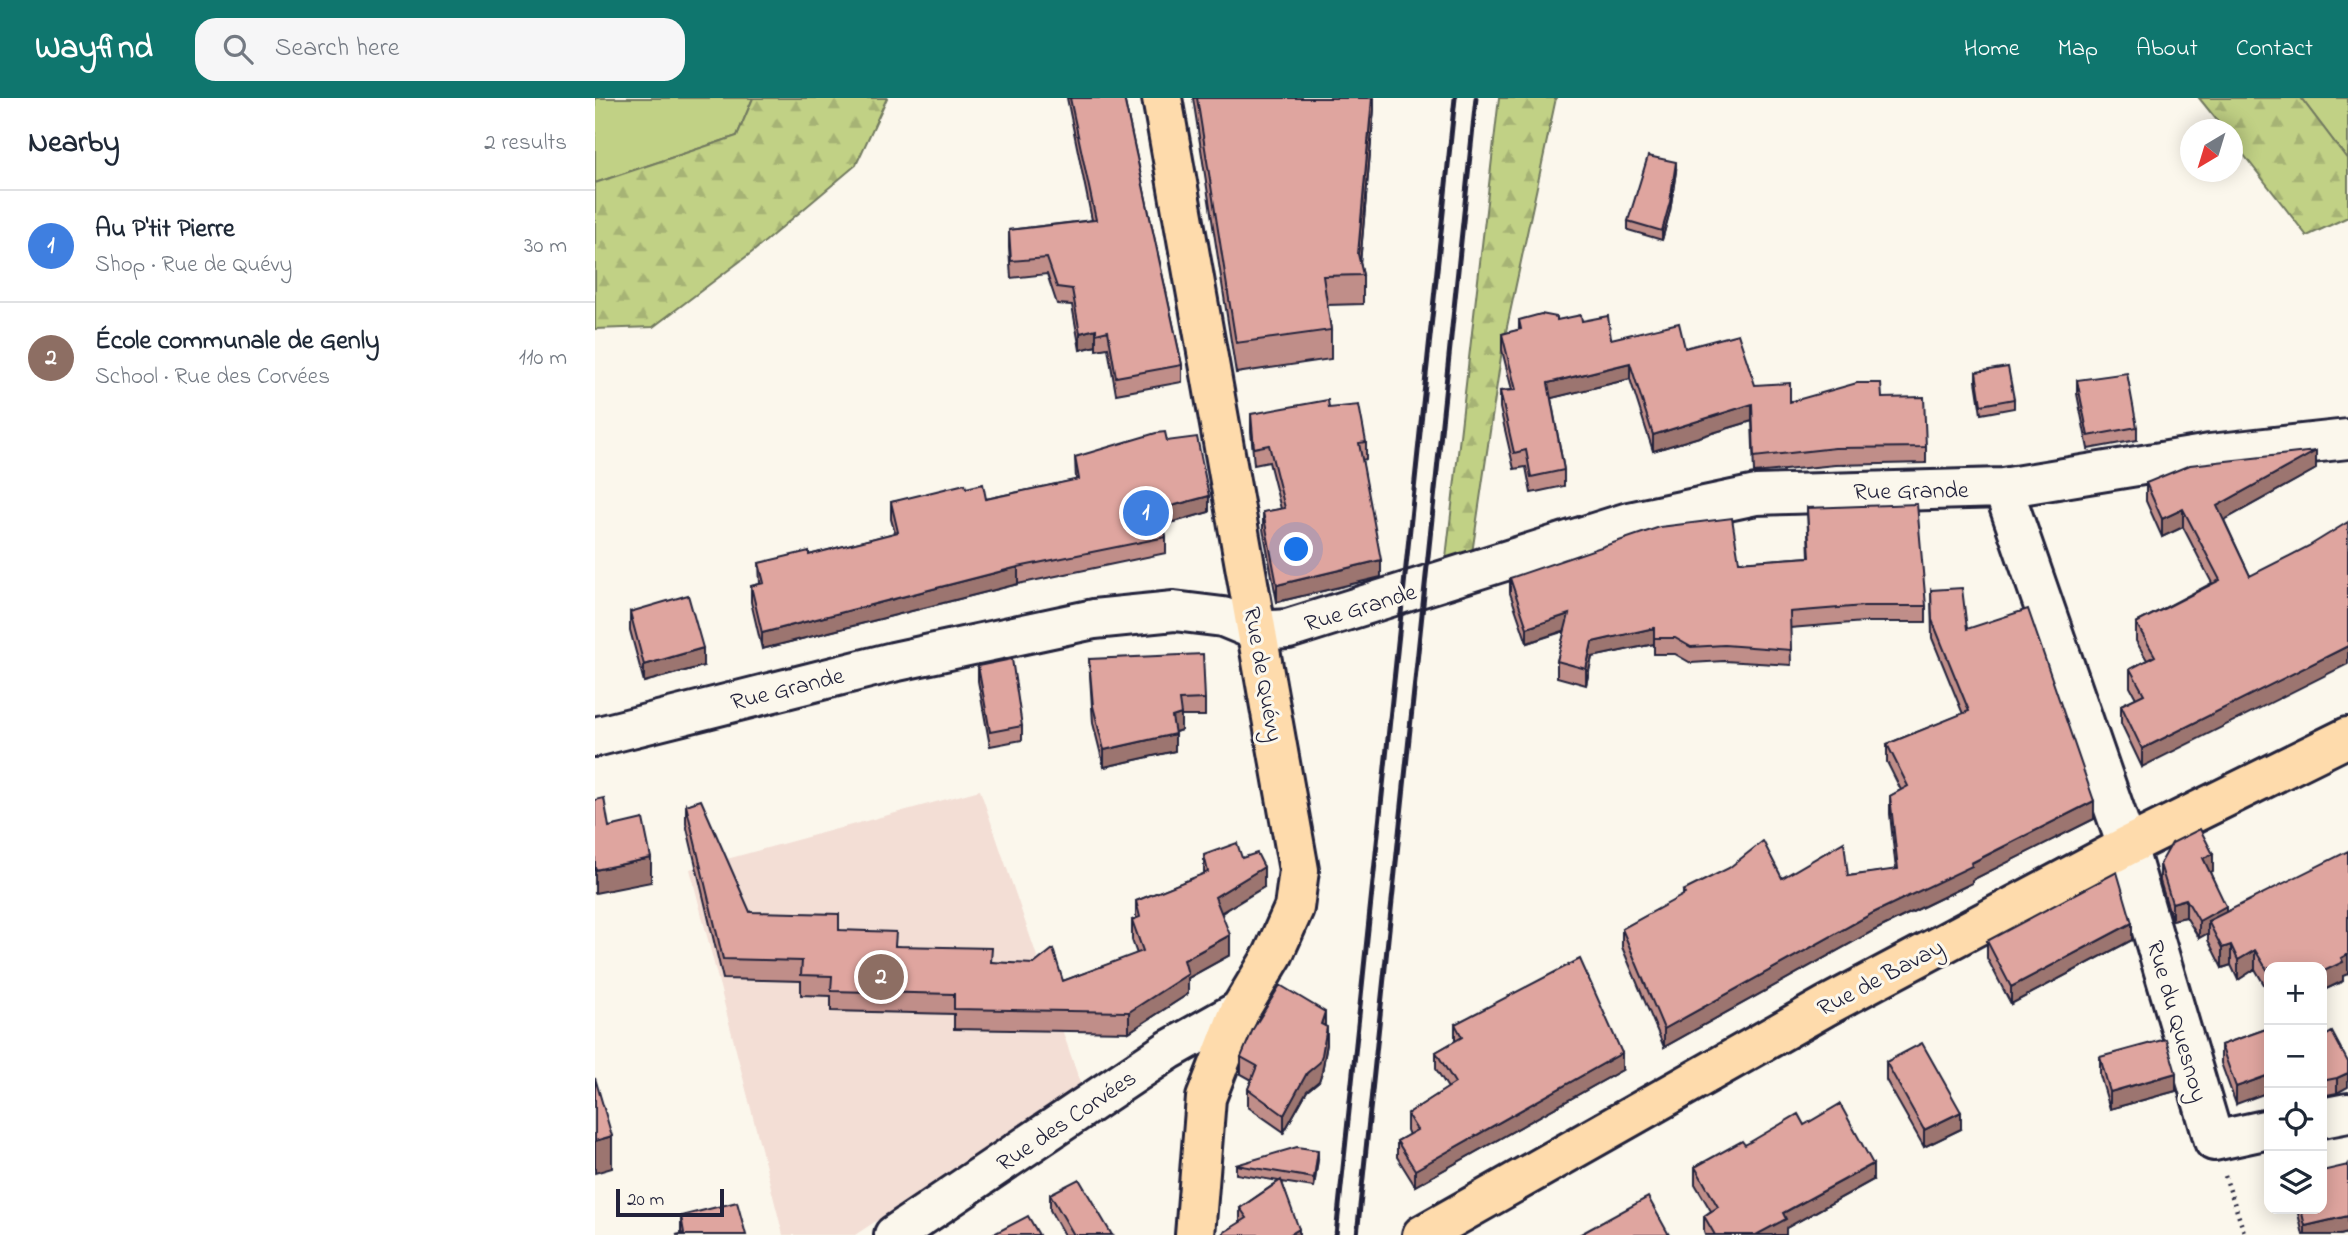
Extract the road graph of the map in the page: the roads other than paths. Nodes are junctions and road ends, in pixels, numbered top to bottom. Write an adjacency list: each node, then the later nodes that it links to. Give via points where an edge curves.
1 (1162, 98): 4 (main road, Rue de Quévy)
2 (2348, 439): 3 (street, Rue Grande, via 2210,454)
3 (2004, 488): 4 (street, Rue Grande, via 1756,495 1629,522 1288,629); 7 (street, Rue Grande)
4 (1257, 631): 5 (street, Rue Grande, via 1223,617 1174,611 1094,619 853,672); 8 (main road, Rue de Quévy, via 1299,870 1294,908)
5 (595, 737)
6 (2348, 737): 7 (main road, Rue de Bavay)
7 (2127, 846): 11 (street, Rue du Quesnoy, via 2214,1141); 14 (main road, Rue de Bavay, via 1828,1005)
8 (1240, 1010): 12 (street, Rue des Corvées, via 1169,1050); 13 (main road, Rue de Quévy, via 1206,1098)
9 (2348, 1113): 10 (street)
10 (2327, 1117)
11 (2264, 1130)
12 (894, 1235)
13 (1195, 1235)
14 (1422, 1235)

